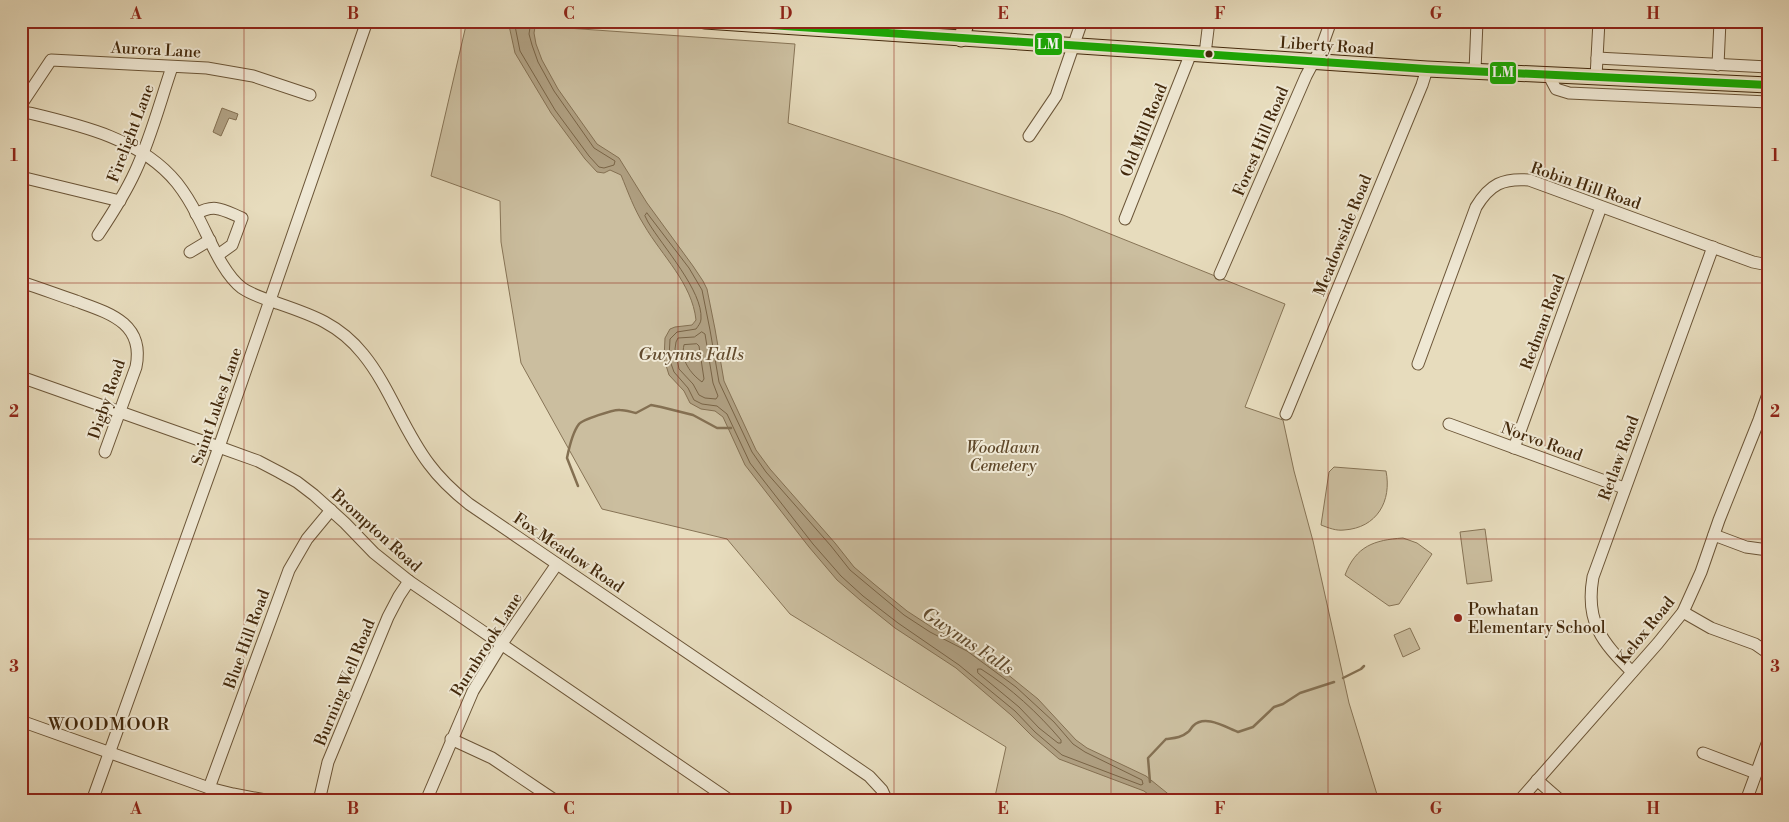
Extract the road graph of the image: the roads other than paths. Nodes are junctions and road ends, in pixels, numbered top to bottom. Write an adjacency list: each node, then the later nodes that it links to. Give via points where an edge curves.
1 (367, 21): 43 (street, Saint Lukes Lane)
2 (705, 21): 10 (main road, Liberty Road)
3 (968, 21): 11 (main road)
4 (1082, 21): 12 (street)
5 (1209, 21): 13 (street, Old Mill Road)
6 (1331, 21): 15 (street, Forest Hill Road)
7 (1477, 21): 20 (street)
8 (1599, 21): 14 (street)
9 (1720, 21): 16 (street)
10 (907, 28): 11 (main road, Liberty Road)
11 (961, 39): 12 (main road, Liberty Road)
12 (1074, 45): 13 (main road, Liberty Road); 28 (street, via 1056,96)
13 (1198, 54): 15 (main road, Liberty Road); 34 (street, Old Mill Road)
14 (1597, 58): 16 (street); 22 (street)
15 (1313, 62): 19 (main road, Liberty Road); 41 (street, Forest Hill Road)
16 (1718, 64): 18 (street)
17 (172, 67): 24 (street, Aurora Lane, via 207,68 253,76); 26 (street, Aurora Lane, via 51,60); 29 (street, Firelight Lane)
18 (1768, 67)
19 (1428, 69): 20 (main road, Liberty Road); 48 (street, Meadowside Road)
20 (1475, 71): 21 (main road, Liberty Road)
21 (1548, 74): 22 (main road, Liberty Road); 25 (street, via 1556,88 1569,93)
22 (1596, 76): 23 (main road, Liberty Road)
23 (1768, 85)
24 (310, 96)
25 (1768, 102)
26 (21, 105)
27 (21, 111): 29 (street, Fox Meadow Road, via 88,129)
28 (1029, 136)
29 (143, 154): 31 (street, Firelight Lane); 33 (street, Fox Meadow Road, via 176,181)
30 (21, 177): 31 (street)
31 (120, 201): 35 (street, Firelight Lane)
32 (1601, 207): 37 (street, Robin Hill Road); 44 (street, Robin Hill Road, via 1529,180 1506,181 1487,191 1476,206); 51 (street, Redman Road)
33 (196, 214): 36 (street, Fox Meadow Road); 39 (street, via 211,207 242,218 232,245)
34 (1125, 219)
35 (98, 235)
36 (210, 240): 38 (street); 39 (street, Fox Meadow Road)
37 (1713, 247): 40 (street, Robin Hill Road); 53 (street, Retlaw Road)
38 (190, 252)
39 (218, 256): 43 (street, Fox Meadow Road, via 237,283)
40 (1768, 266)
41 (1220, 274)
42 (21, 282): 47 (street, Digby Road, via 108,313 129,329 137,345 138,356)
43 (270, 301): 50 (street, Saint Lukes Lane); 57 (street, Fox Meadow Road, via 315,316 353,342 374,368 417,447 439,477 469,504)
44 (1418, 364)
45 (21, 377): 47 (street, Brompton Road)
46 (1768, 394): 55 (street, Kelox Road)
47 (120, 412): 50 (street, Brompton Road); 52 (street, Digby Road)
48 (1286, 414)
49 (1449, 424): 51 (street, Norvo Road)
50 (219, 447): 54 (street, Brompton Road, via 258,461 297,482); 66 (street, Saint Lukes Lane)
51 (1514, 448): 53 (street, Norvo Road)
52 (105, 452)
53 (1624, 488): 62 (street, Retlaw Road, via 1597,562 1590,600 1599,634)
54 (331, 510): 58 (street, Brompton Road, via 374,553); 70 (street, Blue Hill Road, via 307,539 288,570)
55 (1714, 535): 56 (street, via 1746,547); 59 (street, Kelox Road, via 1696,586)
56 (1768, 550)
57 (557, 564): 60 (street, Burnbrook Lane); 77 (street, Fox Meadow Road, via 869,776)
58 (409, 581): 60 (street, Brompton Road); 73 (street, Burning Well Road, via 388,617 328,762)
59 (1682, 612): 61 (street, via 1711,628 1755,644); 62 (street, Kelox Road)
60 (501, 645): 64 (street, Burnbrook Lane, via 473,691); 76 (street, Brompton Road)
61 (1768, 653)
62 (1632, 672): 69 (street, Kelox Road)
63 (21, 720): 66 (street)
64 (451, 739): 74 (street, Burnbrook Lane); 75 (street, via 492,758)
65 (1768, 740): 68 (street)
66 (109, 753): 70 (street); 71 (street, Saint Lukes Lane)
67 (1704, 753): 68 (street)
68 (1756, 773): 80 (street)
69 (1537, 780): 78 (street, Kelox Road); 79 (street)
70 (208, 788): 72 (street)
71 (92, 801)
72 (271, 801)
73 (320, 801)
74 (426, 801)
75 (556, 801)
76 (731, 801)
77 (887, 801)
78 (1519, 801)
79 (1561, 801)
80 (1746, 801)

